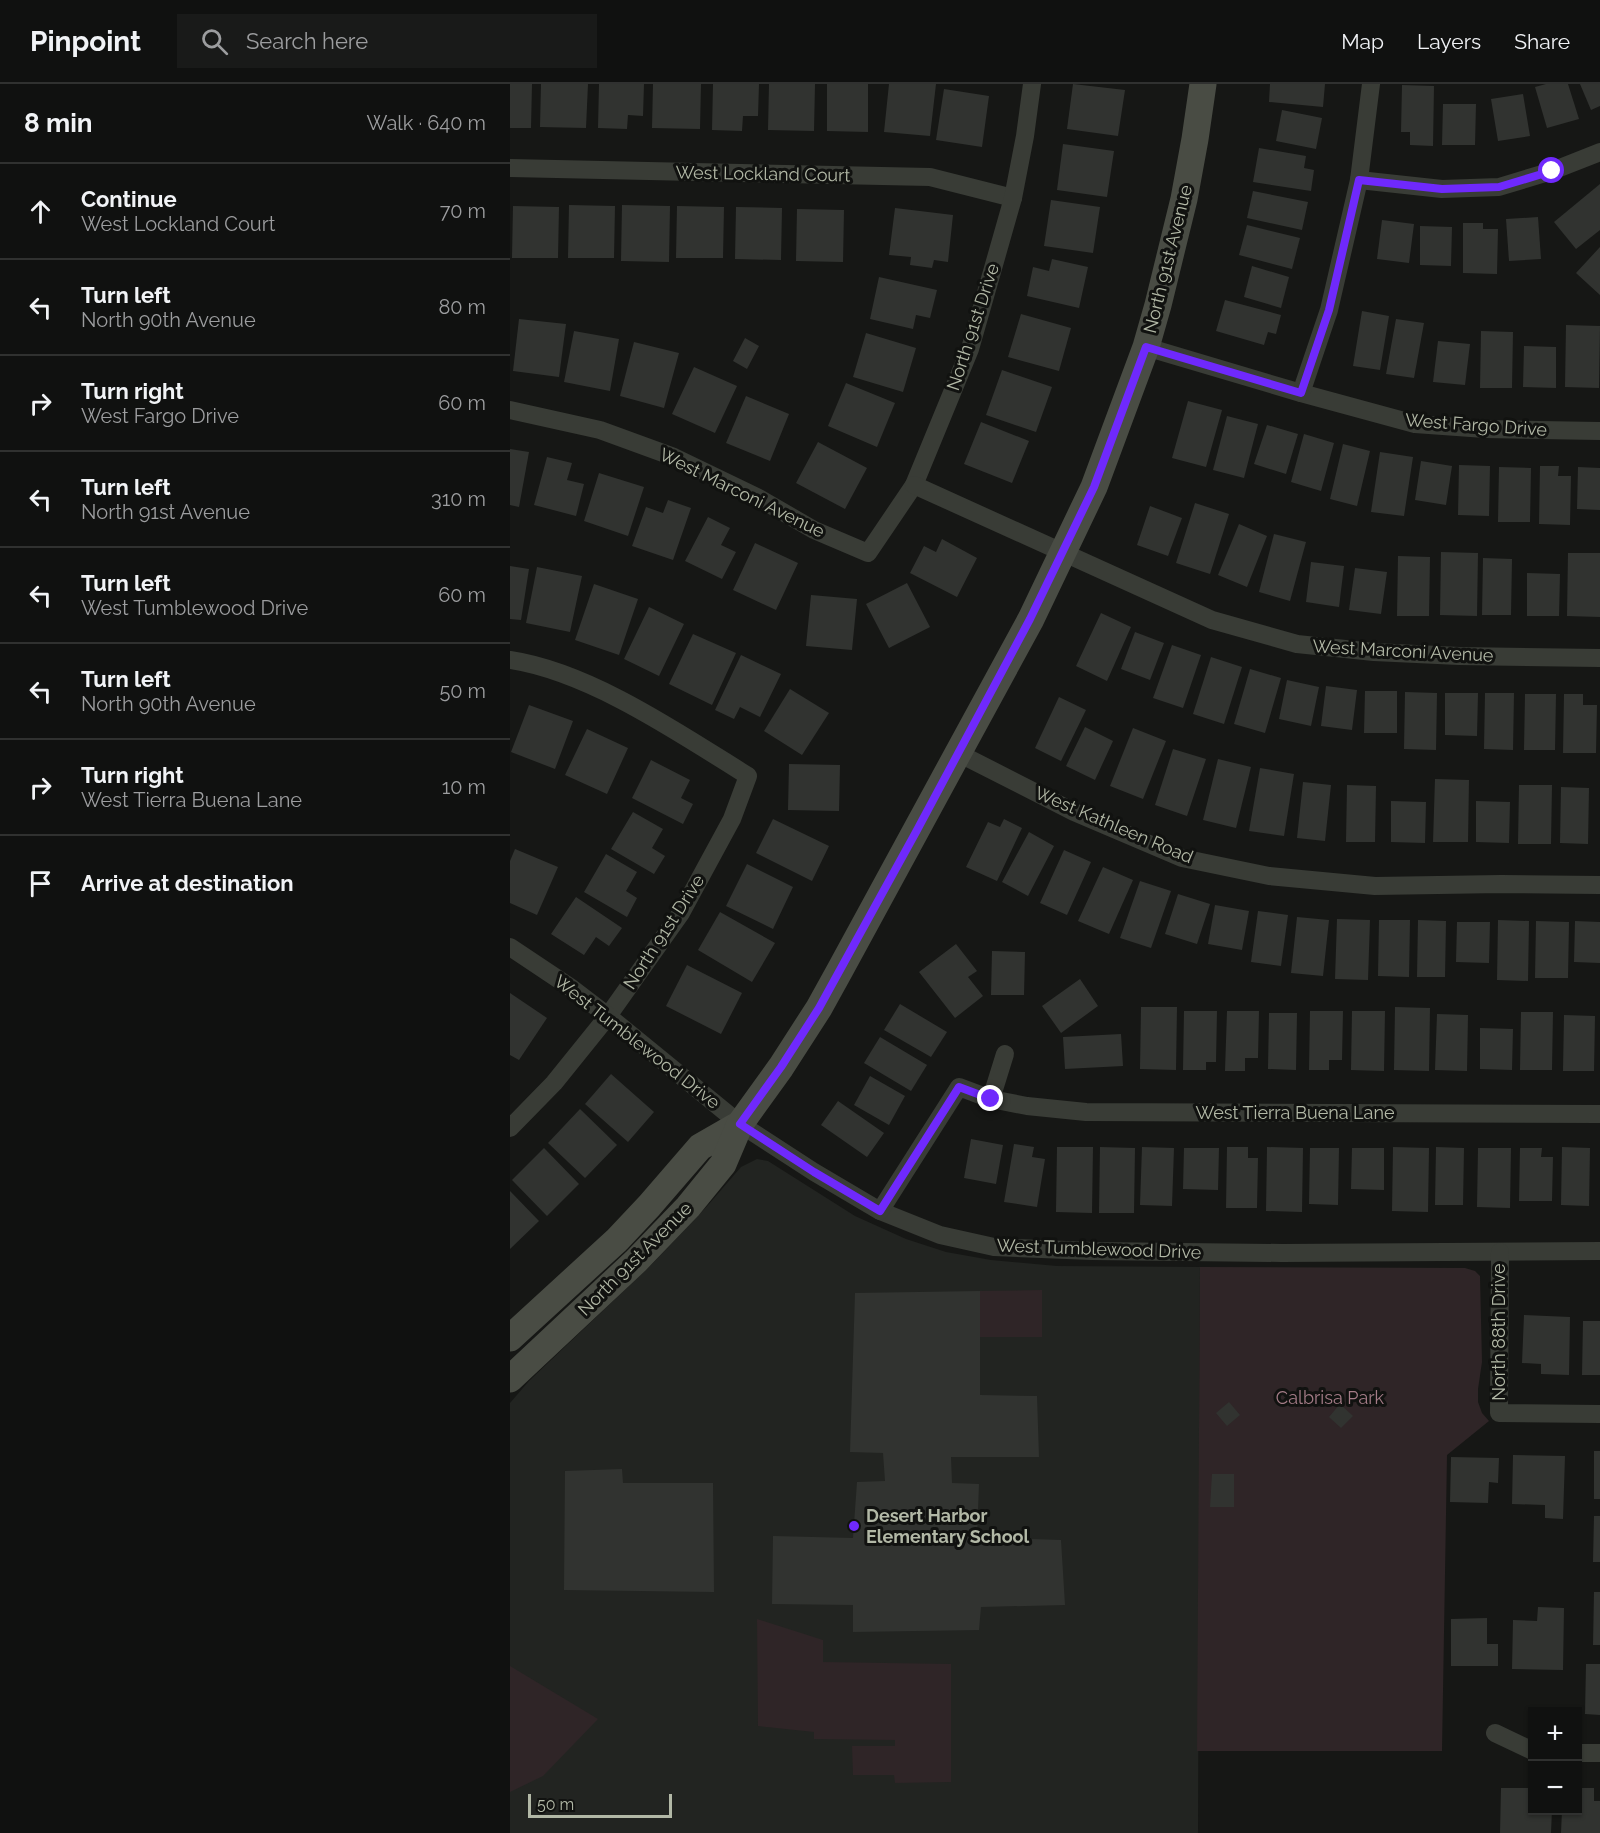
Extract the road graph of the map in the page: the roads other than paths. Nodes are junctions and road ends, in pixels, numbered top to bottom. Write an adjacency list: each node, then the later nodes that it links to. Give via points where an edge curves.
1 (1032, 84): 7 (street, North 91st Drive)
2 (1203, 84): 8 (main road, North 91st Avenue, via 1184,200)
3 (1371, 84): 6 (street)
4 (1600, 152): 6 (street, via 1499,187 1442,189)
5 (510, 168): 7 (street, West Lockland Court, via 930,177)
6 (1359, 180): 9 (street, via 1329,310)
7 (1013, 198): 12 (street, North 91st Drive, via 970,349)
8 (1146, 347): 9 (street, West Fargo Drive); 14 (main road, North 91st Avenue, via 1094,487)
9 (1301, 393): 11 (street, West Fargo Drive, via 1415,424)
10 (510, 410): 13 (street, West Marconi Avenue, via 600,430 674,457 814,530)
11 (1600, 431)
12 (914, 485): 13 (street, North 91st Drive); 14 (street, West Marconi Avenue)
13 (868, 553)
14 (1063, 553): 15 (street, West Marconi Avenue, via 1212,620 1298,644 1459,656); 17 (main road, North 91st Avenue)
15 (1600, 658)
16 (510, 660): 20 (street, North 91st Drive, via 532,663 583,682 748,776 732,819 681,914)
17 (958, 753): 18 (street, West Kathleen Road, via 1074,812 1182,858 1269,876 1375,886); 24 (main road, North 91st Avenue, via 819,1008)
18 (1600, 885)
19 (510, 947): 20 (street, West Tumblewood Drive)
20 (608, 1016): 24 (street, West Tumblewood Drive); 25 (street, North 91st Drive, via 554,1083)
21 (1005, 1054): 22 (street)
22 (991, 1099): 23 (street, West Tierra Buena Lane, via 1086,1112); 26 (street, West Tierra Buena Lane, via 959,1087)
23 (1600, 1114)
24 (740, 1124): 26 (street, West Tumblewood Drive); 29 (main road, North 91st Avenue, via 700,1147 617,1240); 30 (main road, North 91st Avenue, via 723,1164 688,1207)
25 (510, 1128)
26 (880, 1211): 28 (street, West Tumblewood Drive, via 940,1235 994,1247 1161,1252)
27 (1600, 1251): 28 (street, West Tumblewood Drive)
28 (1500, 1252): 31 (street, North 88th Drive, via 1499,1413)
29 (510, 1338)
30 (510, 1379)
31 (1600, 1414)
32 (1496, 1733): 33 (street)
33 (1528, 1749)
34 (1582, 1753): 35 (street)
35 (1600, 1753)

